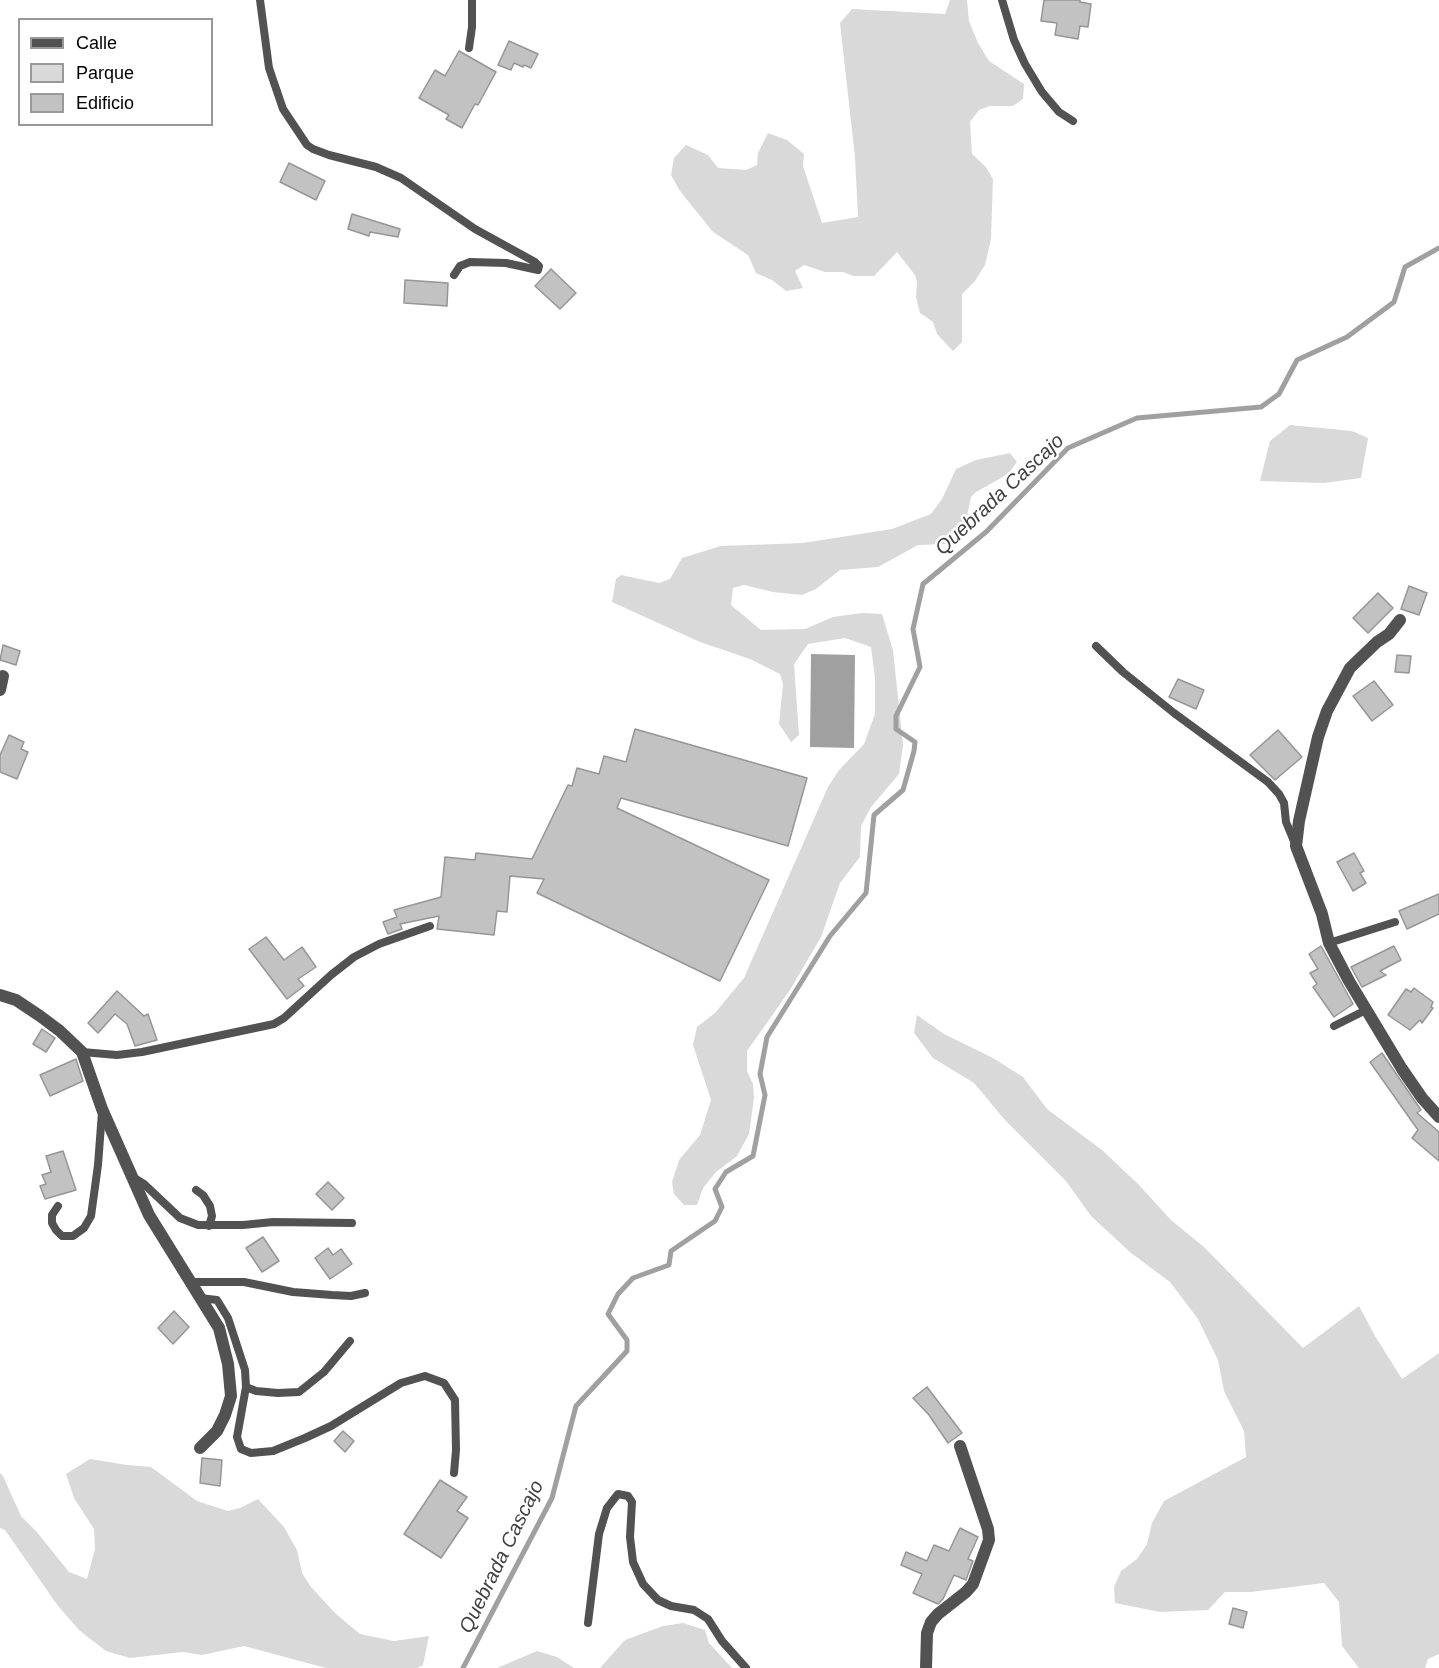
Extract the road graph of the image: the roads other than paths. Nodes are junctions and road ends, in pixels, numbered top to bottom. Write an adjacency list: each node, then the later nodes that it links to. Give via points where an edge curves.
1 (260, 0): 6 (lane, via 269,68 282,109 307,145 401,178 474,229 539,266 538,270 506,263 470,262 460,266)
2 (471, 0): 4 (lane)
3 (1002, 0): 5 (lane, via 1025,64 1042,92)
4 (469, 48)
5 (1073, 121)
6 (454, 275)
7 (1400, 621): 11 (street, via 1350,668 1327,711)
8 (1096, 645): 11 (lane, via 1123,672 1280,794)
9 (3, 676): 10 (street)
10 (0, 690)
11 (1296, 846): 14 (street)
12 (1395, 922): 14 (lane)
13 (430, 926): 18 (lane, via 354,957 274,1024 142,1052)
14 (1329, 943): 16 (street)
15 (0, 995): 18 (street, via 16,1000 40,1016)
16 (1366, 1010): 17 (lane); 20 (street, via 1401,1069)
17 (1334, 1026)
18 (82, 1052): 19 (street)
19 (102, 1109): 21 (street); 23 (lane, via 91,1216 73,1236 62,1236 52,1223)
20 (1439, 1116)
21 (131, 1176): 25 (lane, via 180,1218); 26 (street, via 153,1223)
22 (196, 1190): 25 (lane, via 210,1206)
23 (58, 1206)
24 (352, 1223): 25 (lane)
25 (209, 1226)
26 (190, 1282): 27 (lane, via 244,1282 332,1295); 28 (street)
27 (365, 1293)
28 (200, 1298): 30 (lane, via 217,1300 228,1318); 32 (street, via 219,1328 231,1396 217,1431)
29 (350, 1341): 30 (lane, via 324,1372 299,1392 256,1391)
30 (246, 1387): 33 (lane, via 237,1437 241,1449 251,1453 273,1451 332,1426 401,1383 425,1376 444,1383 454,1400)
31 (960, 1446): 36 (street, via 989,1540 973,1584 931,1622)
32 (200, 1448)
33 (454, 1473)
34 (588, 1623): 35 (lane, via 604,1517 618,1494 628,1496 632,1502 633,1562 643,1584 658,1600 694,1610 708,1620)
35 (746, 1668)
36 (926, 1668)

